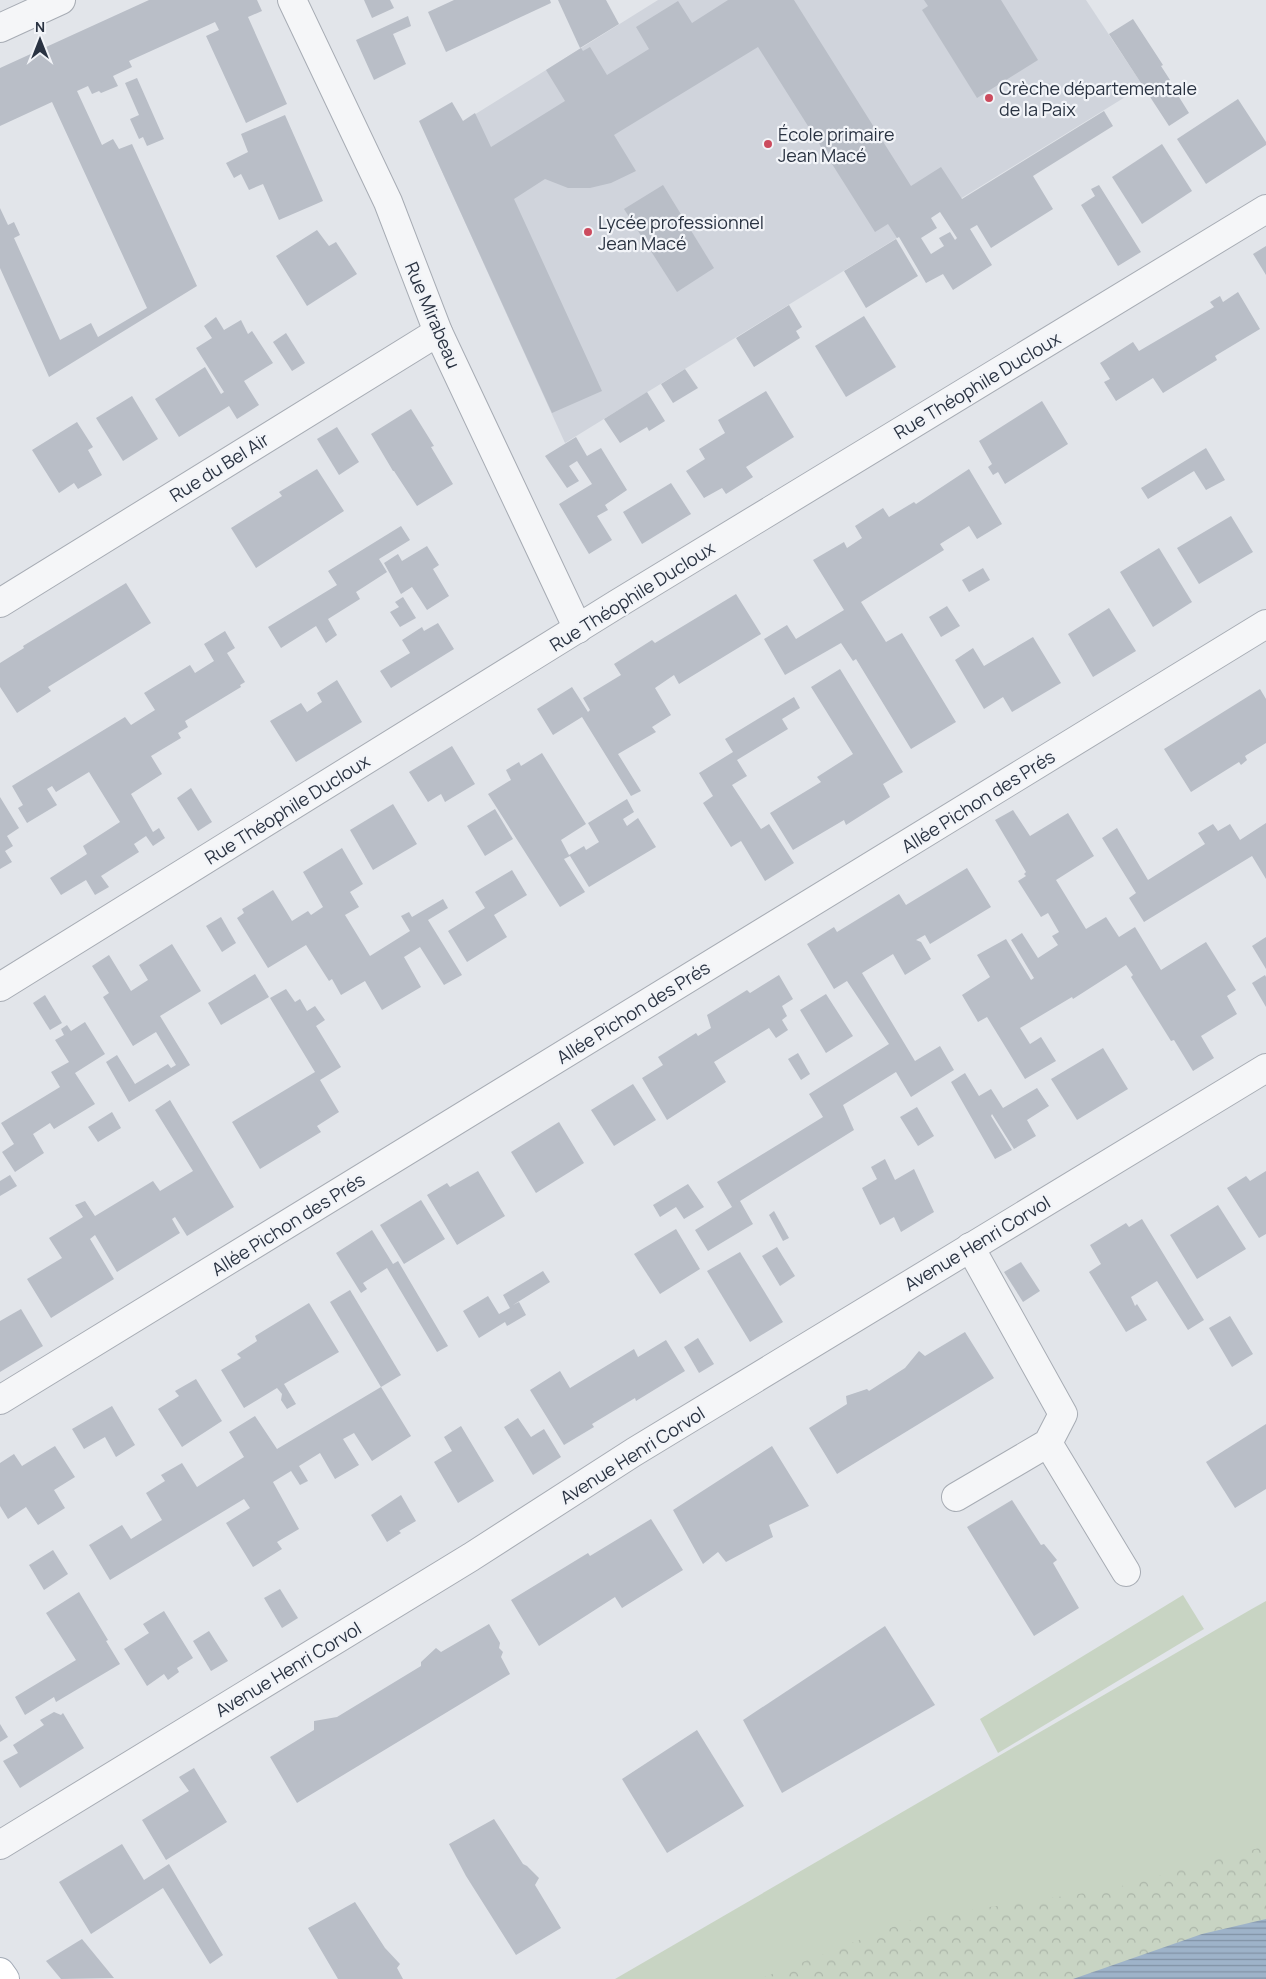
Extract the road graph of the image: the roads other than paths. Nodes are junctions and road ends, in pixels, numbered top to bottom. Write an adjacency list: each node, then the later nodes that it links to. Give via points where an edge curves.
1 (61, 0): 3 (street)
2 (292, 0): 5 (street, Rue Mirabeau, via 388,202)
3 (0, 28)
4 (1266, 209): 8 (street, Rue Théophile Ducloux)
5 (438, 332): 6 (street, Rue du Bel Air); 8 (street, Rue Mirabeau)
6 (0, 603)
7 (1266, 624): 12 (street, Allée Pichon des Prés)
8 (578, 629): 9 (street, Rue Théophile Ducloux)
9 (0, 987)
10 (1266, 1068): 11 (street, Avenue Henri Corvol)
11 (970, 1247): 13 (street, via 1063,1414); 16 (street, Avenue Henri Corvol)
12 (0, 1400)
13 (1048, 1443): 14 (street); 15 (street)
14 (956, 1497)
15 (1126, 1572)
16 (0, 1845)
17 (0, 1972): 18 (main road)
18 (6, 1979)

